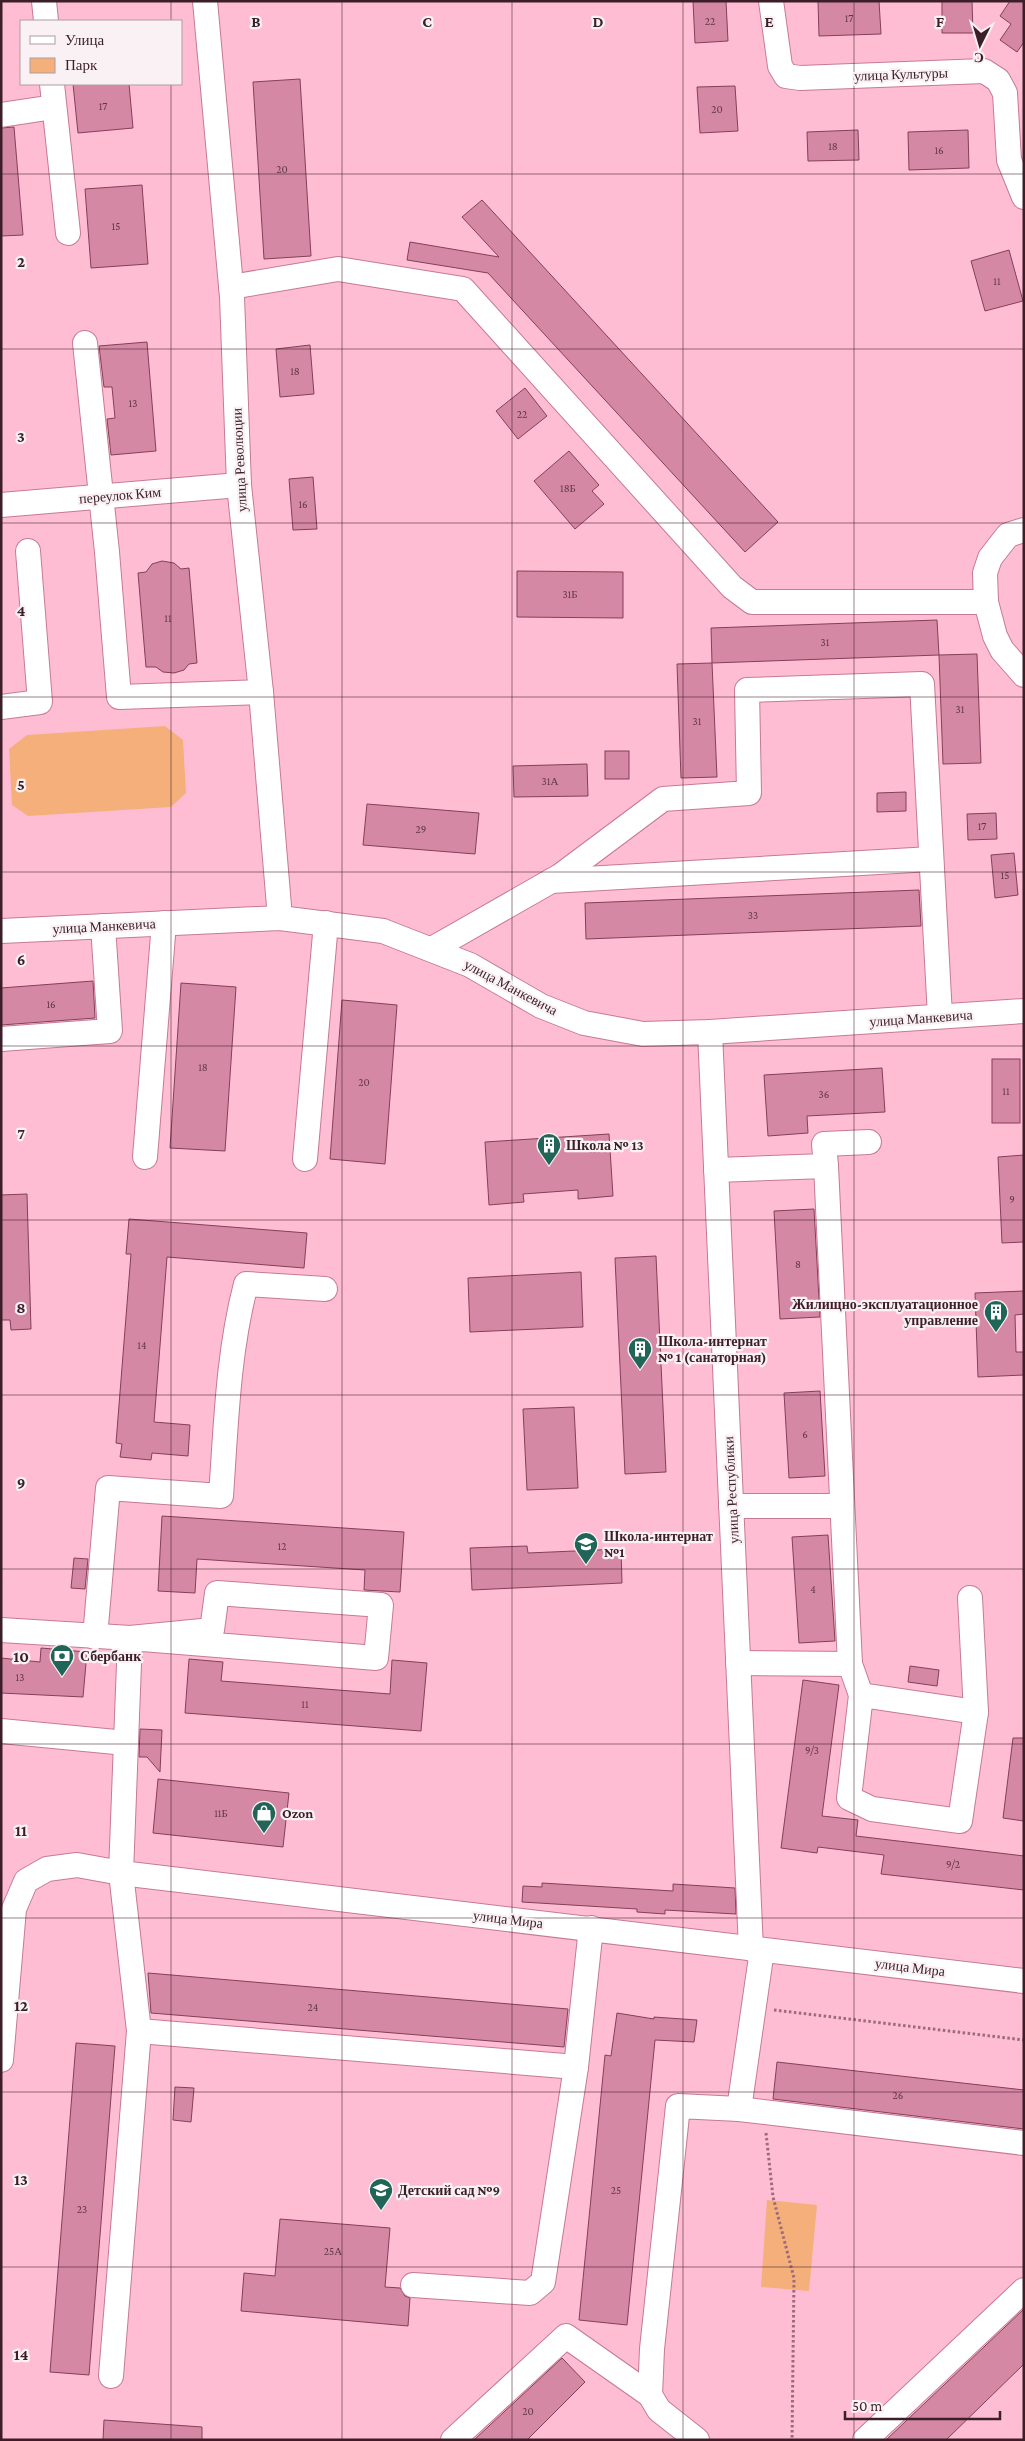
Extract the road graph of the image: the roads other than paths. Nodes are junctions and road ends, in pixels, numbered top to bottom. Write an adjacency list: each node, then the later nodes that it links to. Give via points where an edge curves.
1 (44, 1): 4 (street)
2 (205, 1): 9 (street, улица Революции)
3 (771, 1): 7 (street, улица Культуры, via 780,66 786,76 984,71 998,80 1005,93 1009,160)
4 (46, 20)
5 (53, 95): 6 (street); 8 (street)
6 (1, 115)
7 (1024, 198)
8 (68, 233)
9 (231, 286): 11 (street, улица Революции); 16 (street, via 338,270 463,289 732,587 752,602)
10 (85, 343): 12 (street)
11 (239, 485): 12 (street, переулок Ким); 18 (street, улица Революции)
12 (102, 497): 13 (street, переулок Ким); 18 (street, via 120,698)
13 (1, 504)
14 (1024, 530): 16 (street, via 1008,535 990,558 985,573)
15 (28, 551): 19 (street, via 40,702)
16 (986, 602): 17 (street, via 994,636)
17 (1024, 675)
18 (261, 692): 22 (street, улица Революции)
19 (1, 707)
20 (932, 859): 21 (street); 21 (street, via 922,684 747,690 749,793 663,799); 29 (street)
21 (551, 881): 27 (street)
22 (280, 918): 23 (street, улица Манкевича); 24 (street, улица Манкевича)
23 (164, 923): 25 (street, улица Манкевича); 33 (street)
24 (326, 923): 27 (street, улица Манкевича, via 383,931); 34 (street)
25 (103, 926): 26 (street, улица Манкевича); 31 (street, via 110,1031)
26 (1, 931)
27 (432, 949): 30 (street, улица Манкевича, via 470,965 541,1006 584,1023 643,1034)
28 (1024, 1011): 29 (street, улица Манкевича)
29 (940, 1016): 30 (street, улица Манкевича)
30 (710, 1032): 36 (street, улица Республики)
31 (1, 1039)
32 (869, 1142): 35 (street, via 824,1144)
33 (145, 1156)
34 (305, 1159)
35 (826, 1166): 36 (street); 39 (street)
36 (716, 1170): 38 (street, улица Республики)
37 (325, 1289): 42 (street, via 246,1284 239,1309 229,1387 221,1496 108,1488)
38 (731, 1506): 39 (street); 44 (street, улица Республики)
39 (842, 1506): 45 (street)
40 (970, 1598): 47 (street)
41 (1, 1630): 42 (street)
42 (95, 1638): 43 (street)
43 (130, 1638): 43 (street, via 376,1658 381,1605 217,1592 212,1630); 49 (street)
44 (738, 1663): 45 (street); 53 (street, улица Республики)
45 (850, 1664): 46 (street)
46 (861, 1696): 47 (street); 47 (street, via 849,1798 872,1809 960,1821)
47 (976, 1712)
48 (1, 1731): 49 (street)
49 (126, 1743): 50 (street)
50 (121, 1873): 51 (street, улица Мира); 52 (street, улица Мира, via 77,1865 47,1869 26,1881 14,1909); 55 (street)
51 (591, 1928): 53 (street, улица Мира); 57 (street)
52 (7, 1944): 56 (street)
53 (757, 1949): 54 (street, улица Мира); 58 (street, улица Республики, via 754,2007)
54 (1024, 1981)
55 (139, 2031): 57 (street); 62 (street)
56 (1, 2060)
57 (576, 2067): 60 (street, via 543,2282 530,2293)
58 (740, 2109): 59 (street); 63 (street, via 678,2106)
59 (1024, 2143)
60 (413, 2285)
61 (1024, 2290): 66 (street)
62 (111, 2376)
63 (650, 2395): 64 (street, via 566,2336); 65 (street, via 659,2410)
64 (453, 2440)
65 (697, 2440)
66 (865, 2440)

